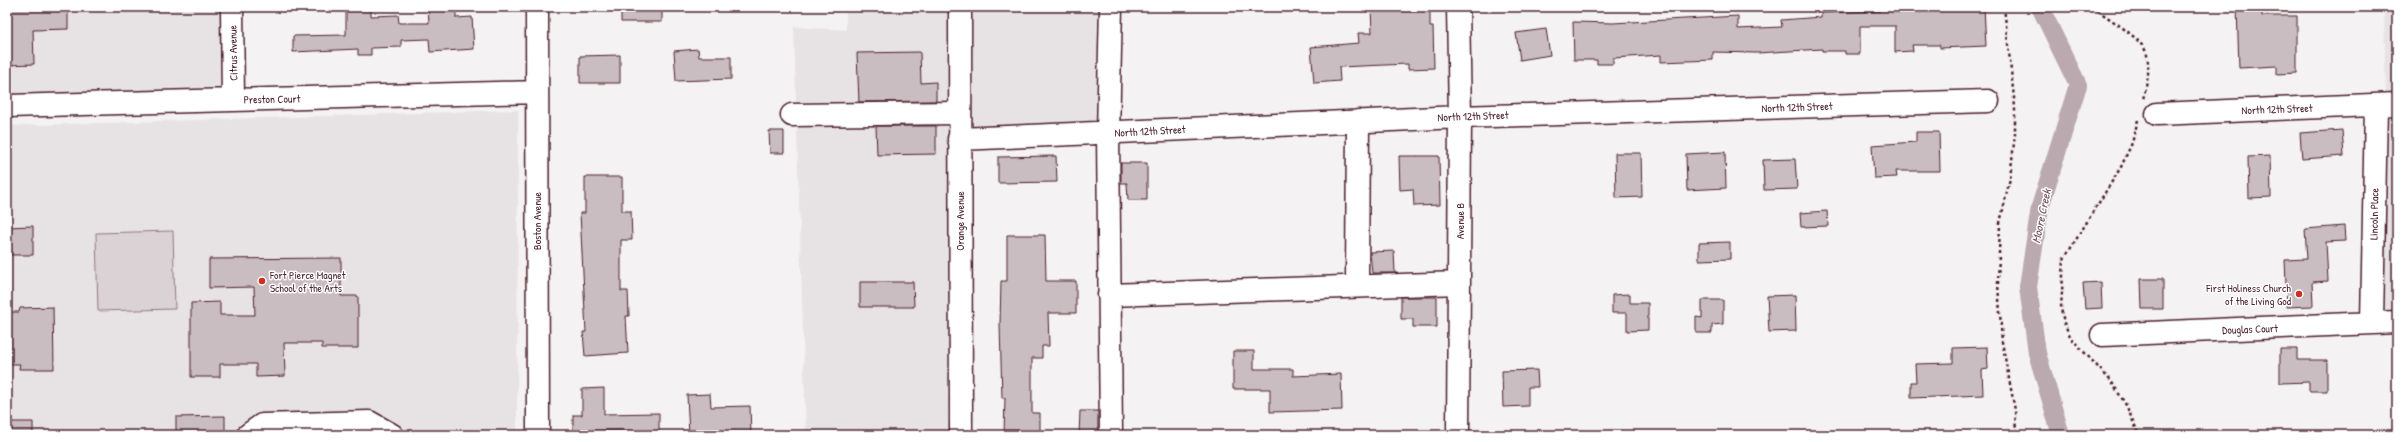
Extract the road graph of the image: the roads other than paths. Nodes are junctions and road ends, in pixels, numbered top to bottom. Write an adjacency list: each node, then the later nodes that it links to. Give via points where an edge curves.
1 (232, 7): 7 (street, Citrus Avenue)
2 (538, 7): 6 (street, Boston Avenue)
3 (960, 7): 13 (street, Orange Avenue)
4 (1111, 7): 17 (street)
5 (1458, 7): 15 (street, Avenue B)
6 (537, 92): 7 (street, Preston Court); 27 (street, Boston Avenue)
7 (233, 100): 11 (street, Preston Court)
8 (1988, 101): 15 (street, North 12th Street)
9 (2397, 104): 10 (street, North 12th Street)
10 (2376, 105): 12 (street, North 12th Street); 23 (street, Lincoln Place)
11 (7, 106)
12 (2146, 111)
13 (959, 113): 14 (street); 18 (street, Orange Avenue)
14 (792, 115)
15 (1460, 117): 16 (street, North 12th Street); 19 (street, Avenue B)
16 (1358, 121): 17 (street, North 12th Street); 20 (street)
17 (1108, 133): 18 (street, North 12th Street); 21 (street)
18 (960, 139): 28 (street, Orange Avenue)
19 (1459, 283): 20 (street); 30 (street, Avenue B)
20 (1357, 286): 21 (street)
21 (1109, 295): 29 (street)
22 (2397, 322): 23 (street, Douglas Court)
23 (2372, 323): 24 (street, Douglas Court)
24 (2102, 335)
25 (248, 435): 26 (street, via 262,425 369,422)
26 (392, 435)
27 (538, 435)
28 (961, 435)
29 (1111, 435)
30 (1458, 435)

